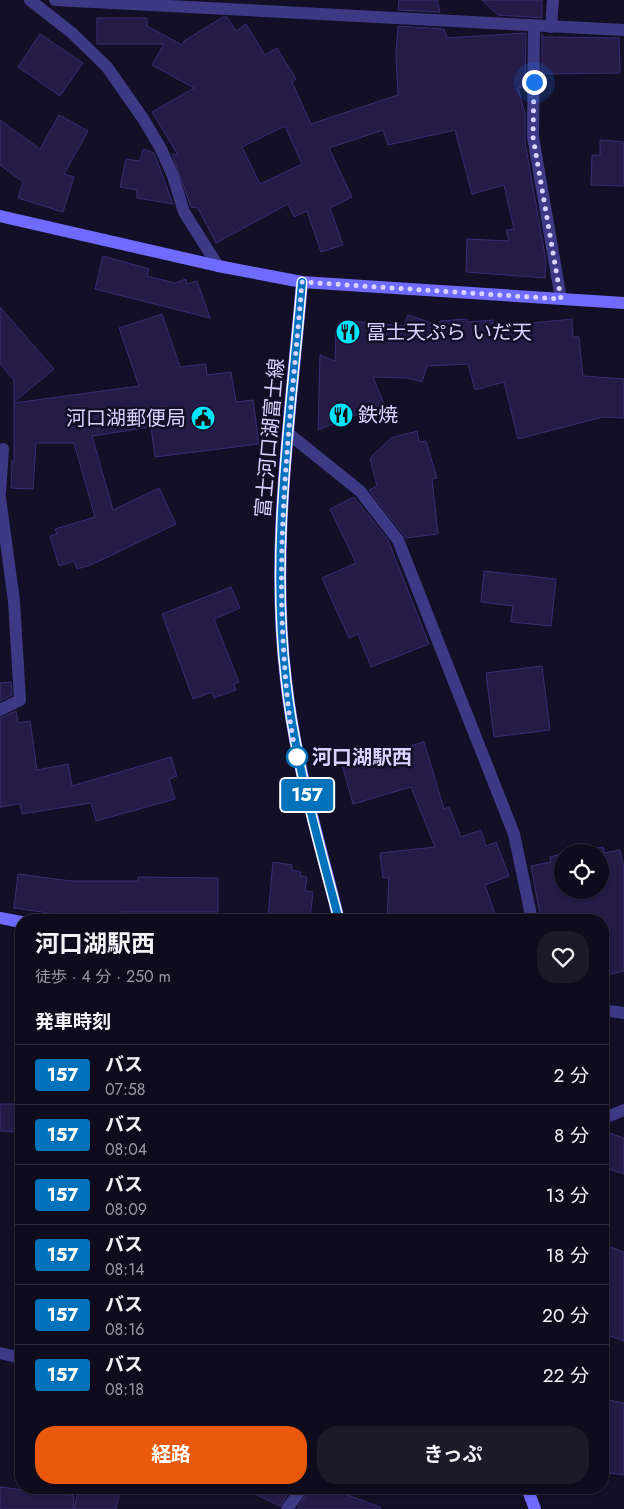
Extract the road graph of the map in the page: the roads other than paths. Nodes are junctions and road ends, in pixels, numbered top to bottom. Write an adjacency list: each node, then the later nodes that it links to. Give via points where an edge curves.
1 (30, 0): 8 (street, via 87,46 144,120 173,176 184,212)
2 (55, 0): 4 (street)
3 (553, 0): 5 (street)
4 (534, 26): 5 (street); 10 (street, via 533,137)
5 (551, 27): 6 (street)
6 (624, 30)
7 (0, 216): 8 (main road)
8 (218, 266): 9 (main road)
9 (302, 282): 10 (main road); 12 (main road, 富士河口湖富士線)
10 (561, 299): 11 (main road)
11 (624, 303)
12 (289, 434): 17 (main road, 富士河口湖富士線, via 282,513 280,601 285,678 295,750); 18 (street, via 360,491 398,540 514,834)
13 (3, 449): 14 (street)
14 (0, 493)
15 (0, 498): 16 (street, via 14,601 20,700)
16 (0, 710)
17 (337, 914)
18 (531, 914)
19 (0, 918): 20 (main road)
20 (15, 921)
21 (609, 1011): 22 (street)
22 (624, 1013)
23 (624, 1110): 24 (street)
24 (609, 1116)
25 (0, 1353): 26 (street)
26 (15, 1357)
27 (298, 1494): 29 (street)
28 (529, 1494): 30 (main road)
29 (287, 1509)
30 (535, 1509)

